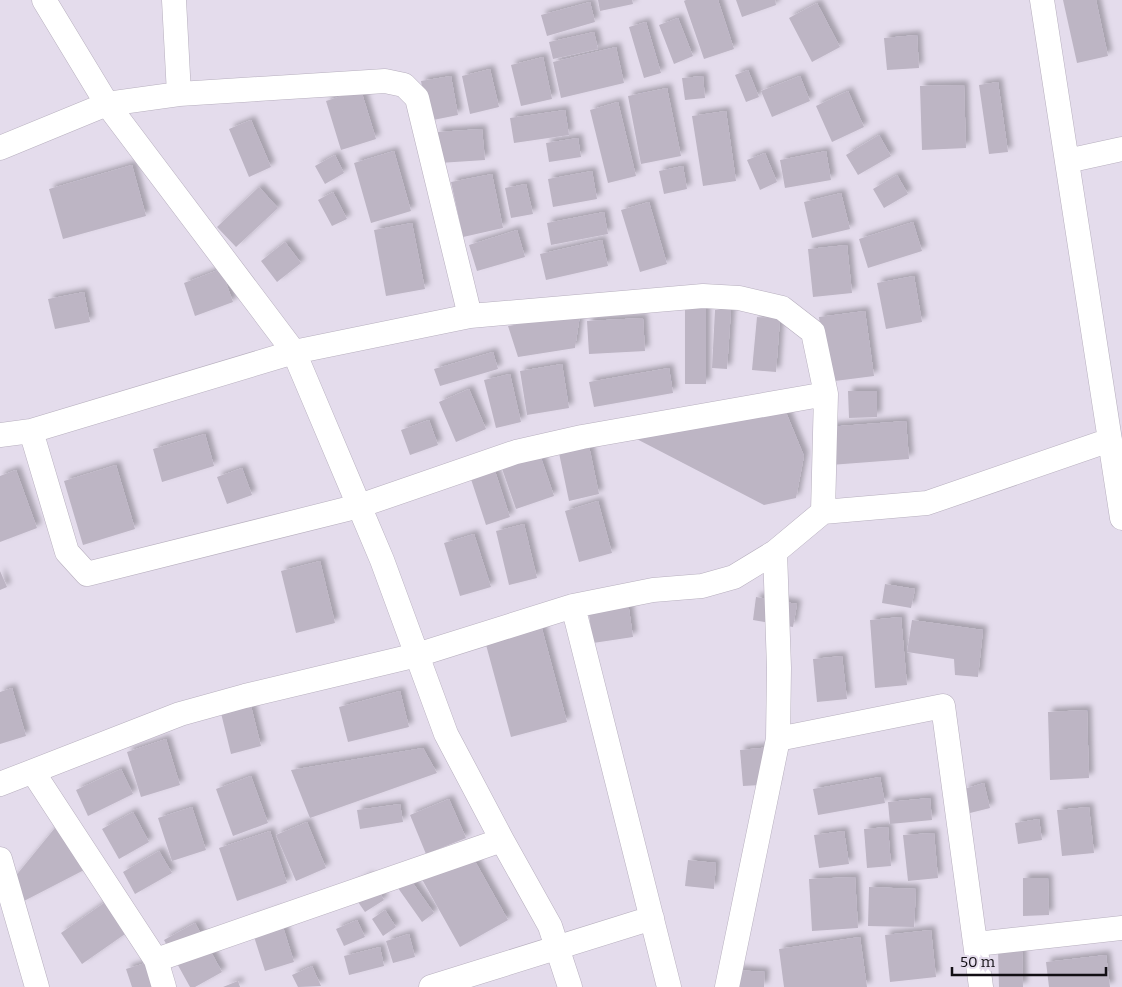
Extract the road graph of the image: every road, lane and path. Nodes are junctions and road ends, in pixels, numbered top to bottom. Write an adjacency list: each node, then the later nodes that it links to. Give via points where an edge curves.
1 (44, 0): 5 (street)
2 (174, 0): 4 (street)
3 (1042, 0): 8 (street)
4 (179, 94): 5 (street); 9 (street, via 385,81 404,85 417,98)
5 (106, 104): 6 (street); 10 (street)
6 (0, 148)
7 (1122, 149): 8 (street)
8 (1067, 161): 14 (street)
9 (470, 316): 10 (street); 11 (street, via 703,296 739,298 782,308 813,332)
10 (294, 352): 12 (street); 15 (street)
11 (826, 394): 15 (street, via 582,437 516,452); 16 (street)
12 (31, 431): 13 (street); 15 (street, via 67,552 87,574)
13 (0, 435)
14 (1110, 440): 16 (street, via 927,503); 17 (street)
15 (359, 506): 20 (street)
16 (823, 512): 18 (street)
17 (1122, 518)
18 (775, 552): 19 (street, via 734,577 702,586 653,590); 21 (street)
19 (573, 606): 20 (street); 26 (street)
20 (417, 655): 22 (street, via 180,714); 24 (street, via 446,734)
21 (778, 739): 29 (street, via 943,706); 37 (street)
22 (33, 772): 23 (street); 31 (street)
23 (0, 784)
24 (502, 840): 30 (street, via 550,926); 31 (street)
25 (0, 859): 28 (street)
26 (652, 918): 30 (street); 36 (street)
27 (1122, 928): 29 (street)
28 (11, 935): 32 (street)
29 (976, 944): 38 (street)
30 (557, 948): 34 (street); 35 (street)
31 (156, 960): 33 (street)
32 (37, 987)
33 (164, 987)
34 (431, 987)
35 (570, 987)
36 (669, 987)
37 (728, 987)
38 (981, 987)

